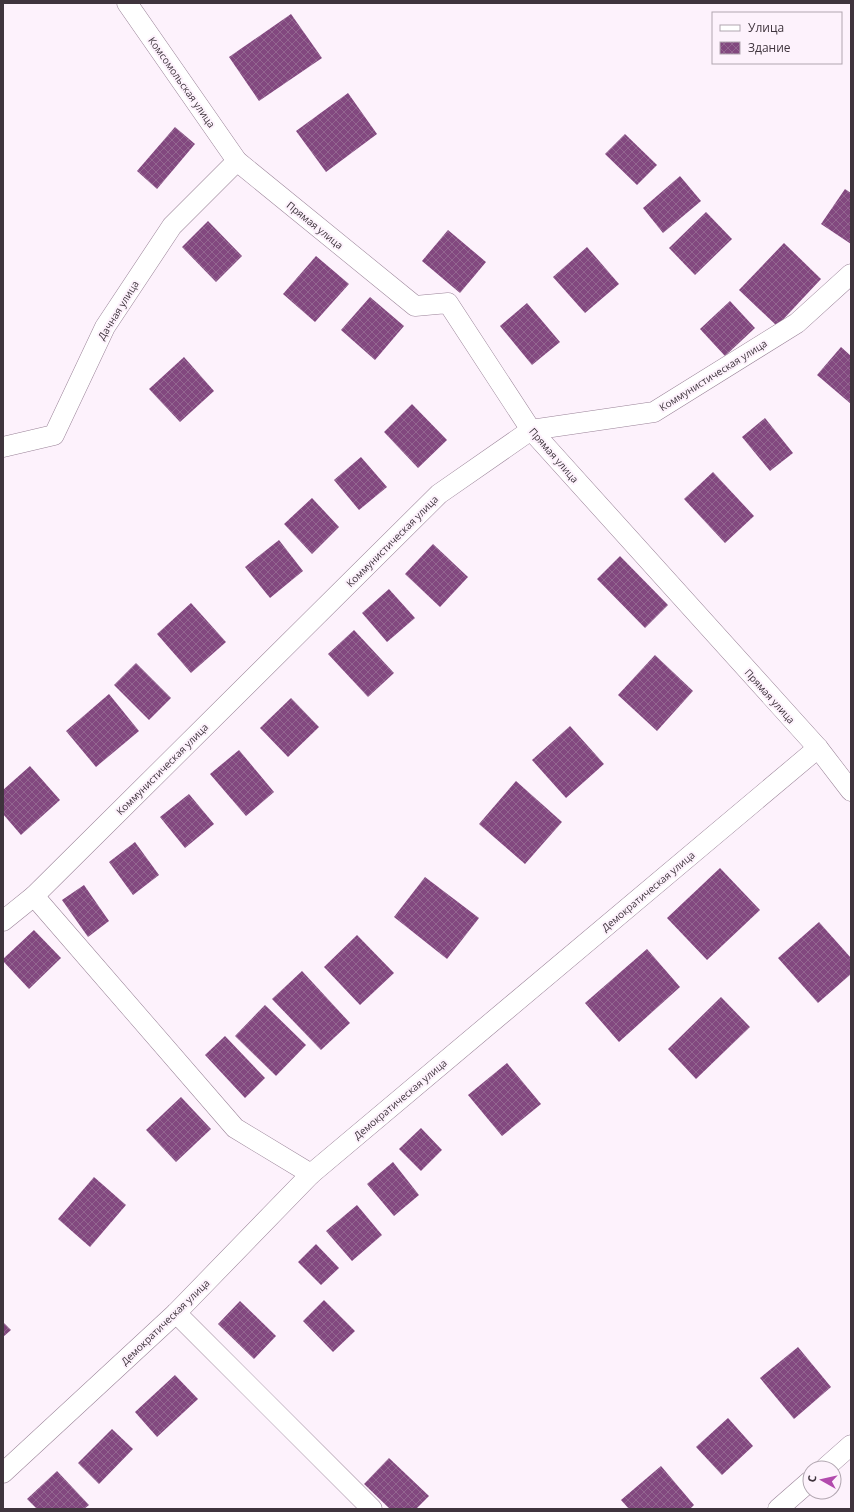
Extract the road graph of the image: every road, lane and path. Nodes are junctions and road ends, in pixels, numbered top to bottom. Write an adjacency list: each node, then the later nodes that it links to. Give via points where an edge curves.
1 (127, 3): 2 (street, Комсомольская улица)
2 (238, 161): 4 (street, Прямая улица, via 415,306 448,303); 5 (street, Дачная улица, via 172,226 105,327 54,436)
3 (851, 274): 4 (street, Коммунистическая улица, via 797,323 654,412)
4 (531, 430): 6 (street, Прямая улица); 8 (street, Коммунистическая улица, via 439,494)
5 (3, 447)
6 (818, 748): 7 (street, Прямая улица); 10 (street, Демократическая улица)
7 (851, 791)
8 (34, 896): 9 (street, Коммунистическая улица); 10 (street, via 235,1128)
9 (3, 921)
10 (311, 1174): 11 (street, Демократическая улица)
11 (176, 1313): 14 (street, Демократическая улица); 16 (street)
12 (851, 1445): 13 (street)
13 (834, 1460)
14 (3, 1473)
15 (802, 1488): 17 (street)
16 (372, 1509)
17 (778, 1509)

